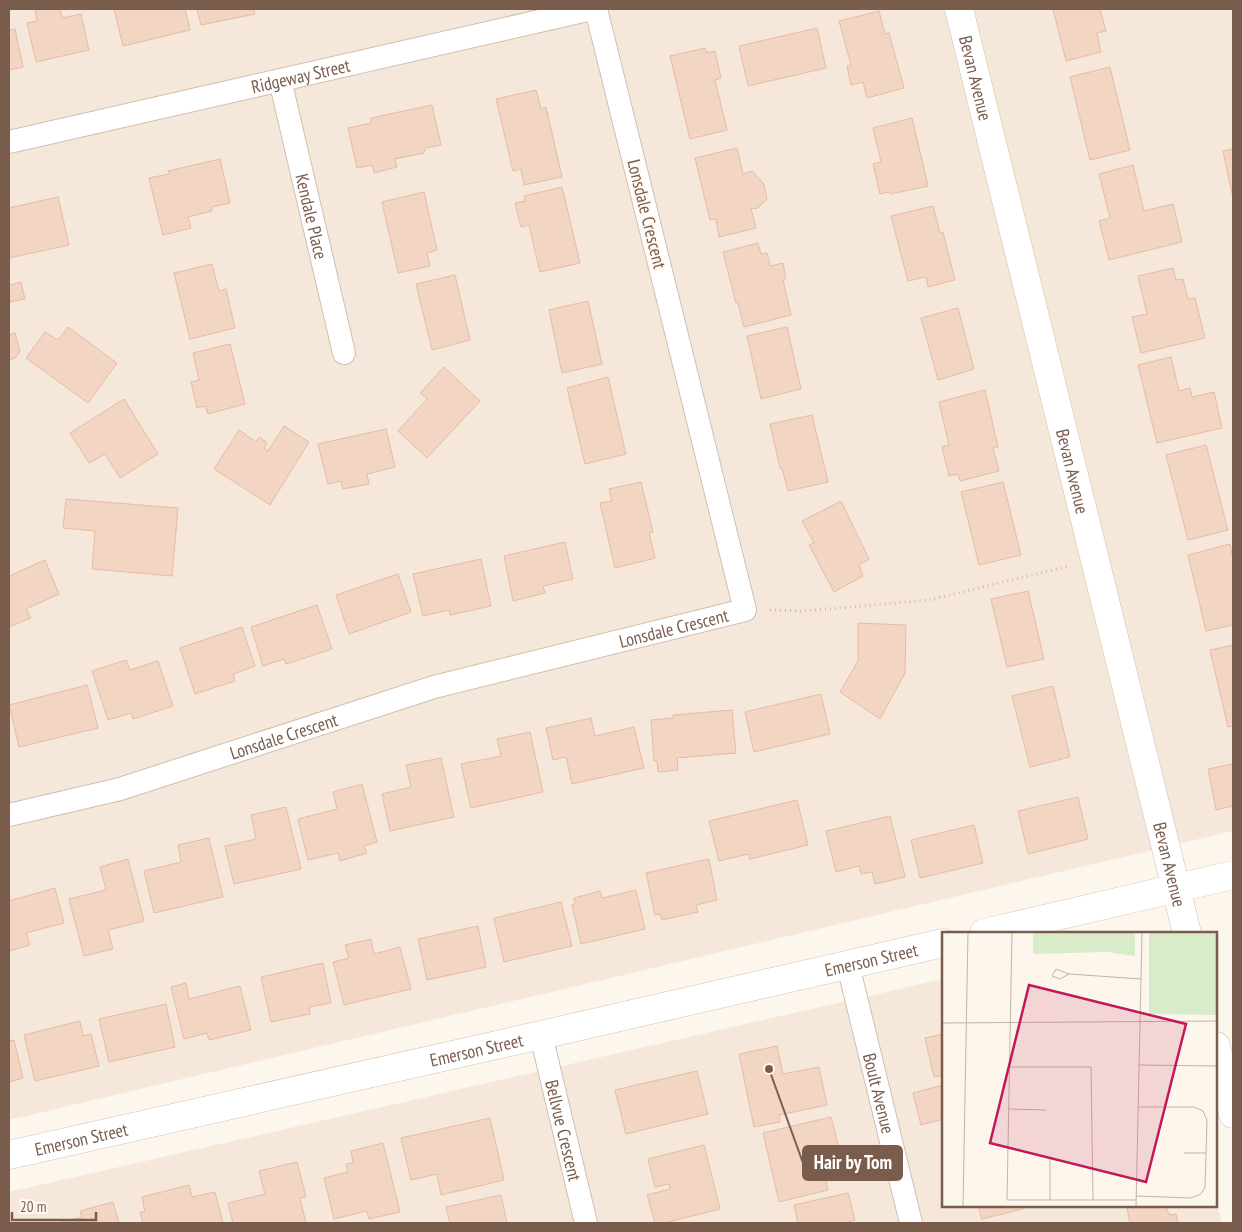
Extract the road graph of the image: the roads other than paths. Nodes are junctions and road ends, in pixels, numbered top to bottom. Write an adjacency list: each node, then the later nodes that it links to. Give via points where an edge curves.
1 (592, 9): 4 (street, Ridgeway Street)
2 (596, 9): 7 (street, Lonsdale Crescent, via 745,610 434,688 120,789)
3 (959, 9): 9 (main road, Bevan Avenue)
4 (280, 80): 5 (street, Ridgeway Street); 6 (street, Kendale Place)
5 (9, 142)
6 (344, 352)
7 (9, 816)
8 (1233, 875): 9 (main road)
9 (1175, 889): 10 (main road); 11 (main road, Bevan Avenue)
10 (988, 932)
11 (1186, 932)
12 (942, 943): 13 (main road, Emerson Street)
13 (848, 965): 14 (main road, Emerson Street); 19 (street, Boult Avenue)
14 (541, 1036): 17 (main road, Emerson Street); 18 (street, Bellvue Crescent)
15 (1217, 1050): 16 (main road)
16 (1233, 1114)
17 (9, 1155)
18 (586, 1223)
19 (911, 1223)

